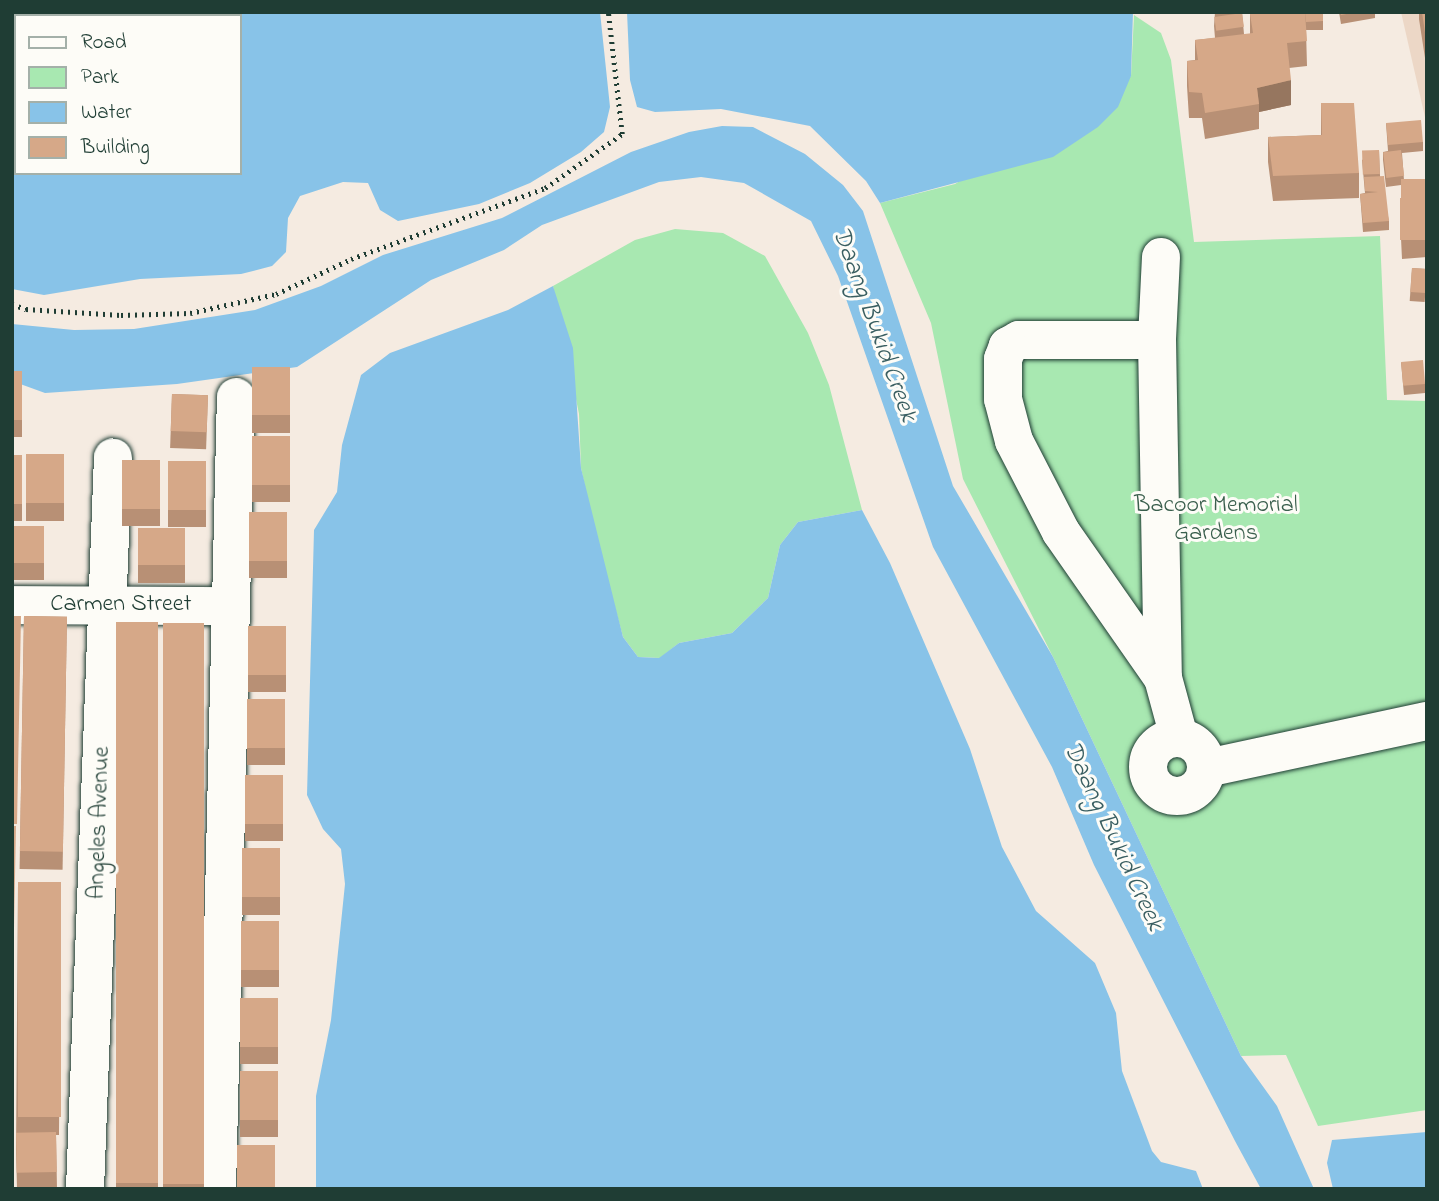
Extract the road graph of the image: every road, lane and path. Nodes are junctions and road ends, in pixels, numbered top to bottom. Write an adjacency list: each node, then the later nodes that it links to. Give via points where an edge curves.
1 (608, 12): 3 (path, via 622,134 545,188 477,217 351,258 276,294 190,313 121,315 26,309)
2 (1161, 257): 4 (street)
3 (12, 304)
4 (1157, 340): 10 (street); 10 (street, via 1019,340 1008,346 1003,359 1003,400 1014,441 1061,531)
5 (236, 397): 9 (street)
6 (113, 458): 8 (street, Angeles Avenue)
7 (12, 604): 8 (street, Carmen Street)
8 (109, 605): 9 (street, Carmen Street); 14 (street, Angeles Avenue)
9 (230, 606): 15 (street)
10 (1163, 678): 12 (street)
11 (1427, 721): 13 (street)
12 (1178, 737): 13 (street, via 1193,742 1203,753); 13 (street, via 1167,739 1150,755 1150,777 1156,787 1165,794 1188,794 1198,789)
13 (1207, 768)
14 (85, 1189)
15 (217, 1189)

